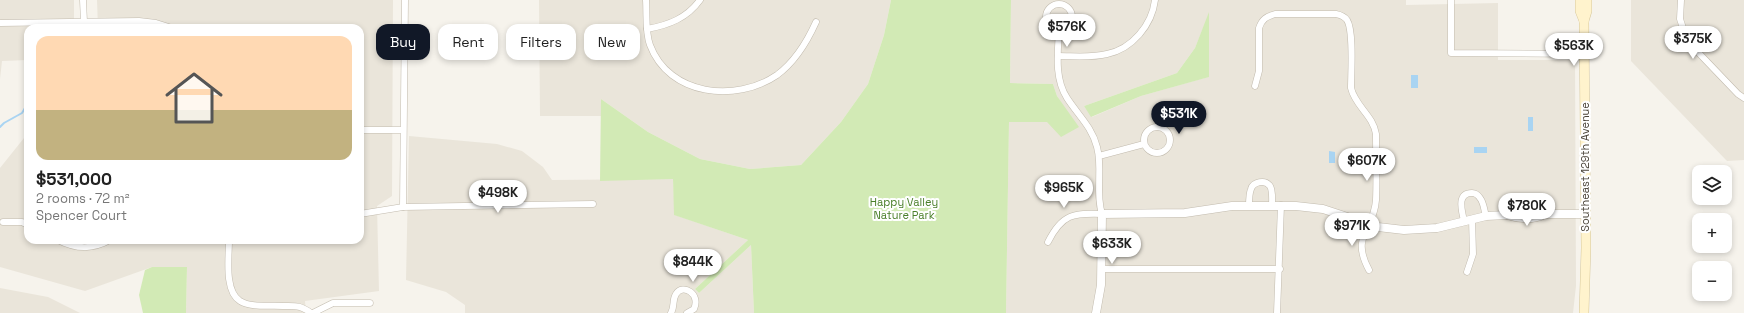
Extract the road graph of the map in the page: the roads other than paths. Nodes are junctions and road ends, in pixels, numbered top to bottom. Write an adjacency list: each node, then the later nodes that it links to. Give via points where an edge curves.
1 (83, 0): 11 (street)
2 (405, 0): 22 (street)
3 (646, 0): 15 (street)
4 (700, 0): 15 (street, via 690,12 674,22)
5 (1154, 0): 18 (street, via 1153,9 1144,28 1126,47 1114,53 1097,56)
6 (1451, 0): 17 (street, via 1451,53)
7 (1580, 0): 10 (main road, Southeast 129th Avenue, via 1580,11)
8 (1587, 0): 10 (main road, Southeast 129th Avenue)
9 (1681, 0): 20 (street, via 1682,26 1689,42)
10 (1584, 21): 17 (main road, Southeast 129th Avenue)
11 (84, 22): 13 (street); 14 (street)
12 (816, 22): 15 (street, via 795,59 777,75 756,86 724,92 692,86 672,76 654,54)
13 (0, 23)
14 (127, 24)
15 (648, 29)
16 (1059, 29): 16 (street, via 1068,26 1072,15 1068,7 1059,4 1048,10 1047,20 1051,27); 18 (street)
17 (1584, 54): 32 (main road, Southeast 129th Avenue)
18 (1058, 56): 24 (street, via 1058,72 1066,97 1090,130)
19 (1255, 86): 38 (street, via 1259,71 1259,28 1261,21 1266,17 1275,14 1336,14 1346,19 1350,32 1350,88 1373,124 1376,134 1376,200)
20 (1744, 98)
21 (364, 130): 22 (street)
22 (404, 130): 27 (street)
23 (1144, 144): 23 (street, via 1151,152 1161,153 1168,148 1170,137 1167,132 1155,127 1146,133); 24 (street)
24 (1099, 156): 31 (street, via 1099,203)
25 (593, 204): 27 (street)
26 (1281, 205): 29 (street); 38 (street, via 1313,207); 44 (street)
27 (403, 206): 30 (street)
28 (1249, 206): 29 (street); 29 (street, via 1251,188 1255,183 1262,182 1270,188); 31 (street, via 1185,213)
29 (1272, 206)
30 (364, 213)
31 (1102, 214): 39 (street, via 1080,213 1064,219); 43 (street)
32 (1586, 214): 33 (street, via 1545,214 1538,217 1515,218 1506,215); 53 (main road, Southeast 129th Avenue)
33 (1486, 216): 34 (street); 35 (street, via 1479,196 1470,193 1466,194 1460,204)
34 (1472, 219): 35 (street); 46 (street, via 1473,254)
35 (1464, 221): 38 (street, via 1416,230)
36 (3, 222): 37 (street)
37 (24, 223)
38 (1368, 224): 45 (street, via 1361,251)
39 (1048, 242)
40 (67, 244): 41 (street, via 87,248)
41 (102, 244)
42 (229, 244): 48 (street, via 229,281 232,293 241,302 302,306)
43 (1102, 269): 44 (street); 51 (street)
44 (1280, 269): 52 (street)
45 (1369, 270)
46 (1467, 272)
47 (370, 303): 48 (street, via 333,303)
48 (312, 313)
49 (671, 313): 50 (street, via 676,293 688,290 694,294 696,300 694,309)
50 (687, 313)
51 (1096, 313)
52 (1277, 313)
53 (1584, 313)

